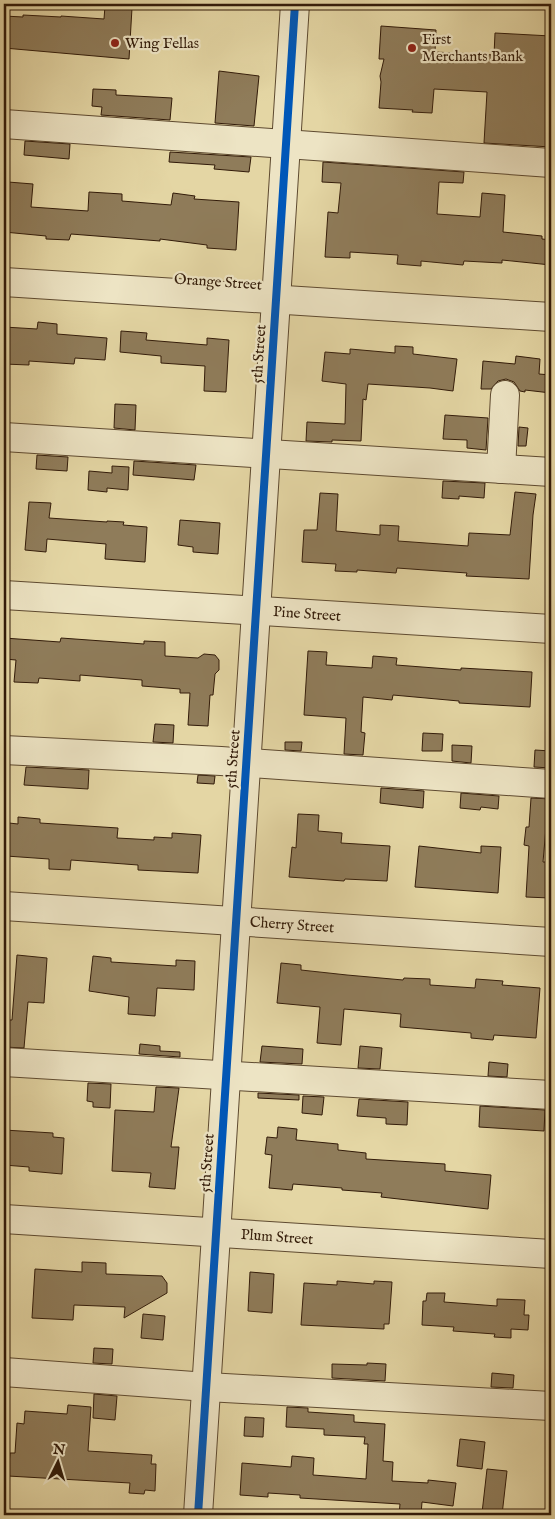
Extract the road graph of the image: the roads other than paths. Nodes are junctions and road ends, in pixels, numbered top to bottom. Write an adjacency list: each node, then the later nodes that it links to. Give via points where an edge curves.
1 (296, 4): 3 (street, 5th Street)
2 (4, 124): 3 (street)
3 (286, 145): 4 (street); 6 (street, 5th Street)
4 (551, 163)
5 (4, 282): 6 (street, Orange Street)
6 (276, 300): 7 (street, Orange Street); 10 (street, 5th Street)
7 (551, 317)
8 (505, 395): 11 (street)
9 (4, 437): 10 (street)
10 (266, 454): 11 (street); 14 (street, 5th Street)
11 (501, 469): 12 (street)
12 (551, 472)
13 (4, 595): 14 (street, Pine Street)
14 (257, 610): 15 (street, Pine Street); 17 (street, 5th Street)
15 (551, 629)
16 (4, 750): 17 (street)
17 (247, 763): 18 (street); 20 (street, 5th Street)
18 (551, 784)
19 (4, 906): 20 (street, Cherry Street)
20 (236, 922): 21 (street, Cherry Street); 23 (street, 5th Street)
21 (551, 942)
22 (4, 1062): 23 (street)
23 (227, 1076): 24 (street); 26 (street, 5th Street)
24 (551, 1095)
25 (4, 1219): 26 (street, Plum Street)
26 (216, 1233): 27 (street, Plum Street); 29 (street, 5th Street)
27 (551, 1254)
28 (4, 1372): 29 (street)
29 (206, 1387): 30 (street); 31 (street, 5th Street)
30 (551, 1406)
31 (198, 1515)

